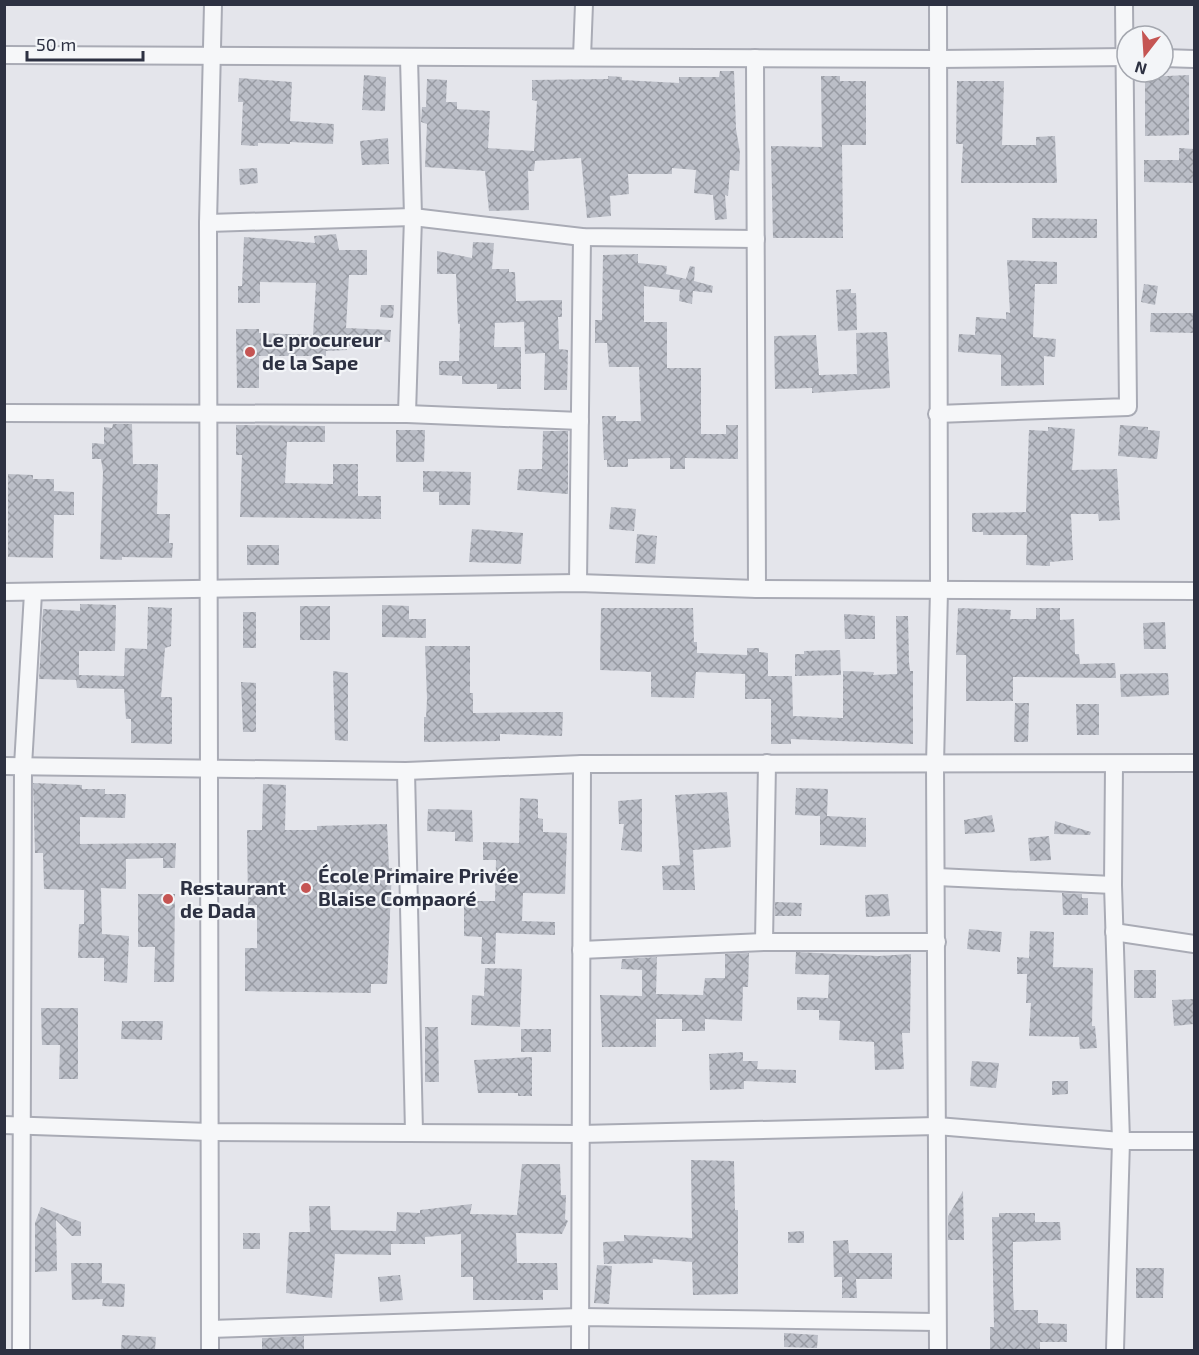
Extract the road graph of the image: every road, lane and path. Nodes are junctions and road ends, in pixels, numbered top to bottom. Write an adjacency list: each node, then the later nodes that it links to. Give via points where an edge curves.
1 (213, 4): 7 (street)
2 (584, 4): 8 (street)
3 (938, 4): 13 (street)
4 (1124, 4): 5 (street)
5 (1124, 24)
6 (4, 55): 7 (street)
7 (213, 57): 10 (street); 17 (street)
8 (582, 57): 10 (street); 11 (street)
9 (1115, 57): 13 (street)
10 (409, 58): 16 (street)
11 (755, 58): 13 (street); 19 (street)
12 (1175, 58): 14 (street)
13 (937, 59): 23 (street)
14 (1194, 59)
15 (1125, 84): 23 (street, via 1128,406)
16 (412, 217): 17 (street); 18 (street); 22 (street)
17 (208, 223): 20 (street)
18 (582, 237): 19 (street); 24 (street)
19 (756, 239): 27 (street)
20 (209, 412): 21 (street); 22 (street); 26 (street)
21 (4, 413)
22 (407, 414): 24 (street)
23 (938, 414): 28 (street)
24 (580, 421): 25 (street)
25 (578, 583): 26 (street); 27 (street)
26 (209, 589): 31 (street); 39 (street)
27 (757, 589): 28 (street)
28 (939, 590): 29 (street); 35 (street)
29 (1194, 591)
30 (4, 592): 31 (street)
31 (33, 593): 38 (street)
32 (767, 763): 34 (street); 35 (street); 44 (street)
33 (1194, 763): 36 (street)
34 (582, 764): 40 (street); 47 (street)
35 (935, 765): 36 (street); 41 (street)
36 (1114, 765): 42 (street)
37 (4, 766): 38 (street)
38 (23, 766): 39 (street); 49 (street)
39 (209, 768): 40 (street); 51 (street)
40 (406, 771): 52 (street)
41 (937, 877): 42 (street); 45 (street)
42 (1113, 885): 43 (street)
43 (1114, 932): 46 (street); 55 (street)
44 (764, 942): 45 (street); 47 (street)
45 (937, 942): 50 (street)
46 (1194, 944)
47 (581, 950): 53 (street)
48 (4, 1125): 49 (street)
49 (23, 1125): 51 (street); 59 (street)
50 (937, 1126): 53 (street); 55 (street); 57 (street)
51 (210, 1132): 52 (street); 58 (street)
52 (414, 1132): 53 (street)
53 (580, 1134): 56 (street)
54 (1194, 1140): 55 (street)
55 (1121, 1141): 63 (street)
56 (580, 1317): 57 (street); 58 (street); 61 (street)
57 (938, 1322): 62 (street)
58 (210, 1329): 60 (street)
59 (21, 1350)
60 (210, 1350)
61 (580, 1350)
62 (938, 1350)
63 (1116, 1350)

